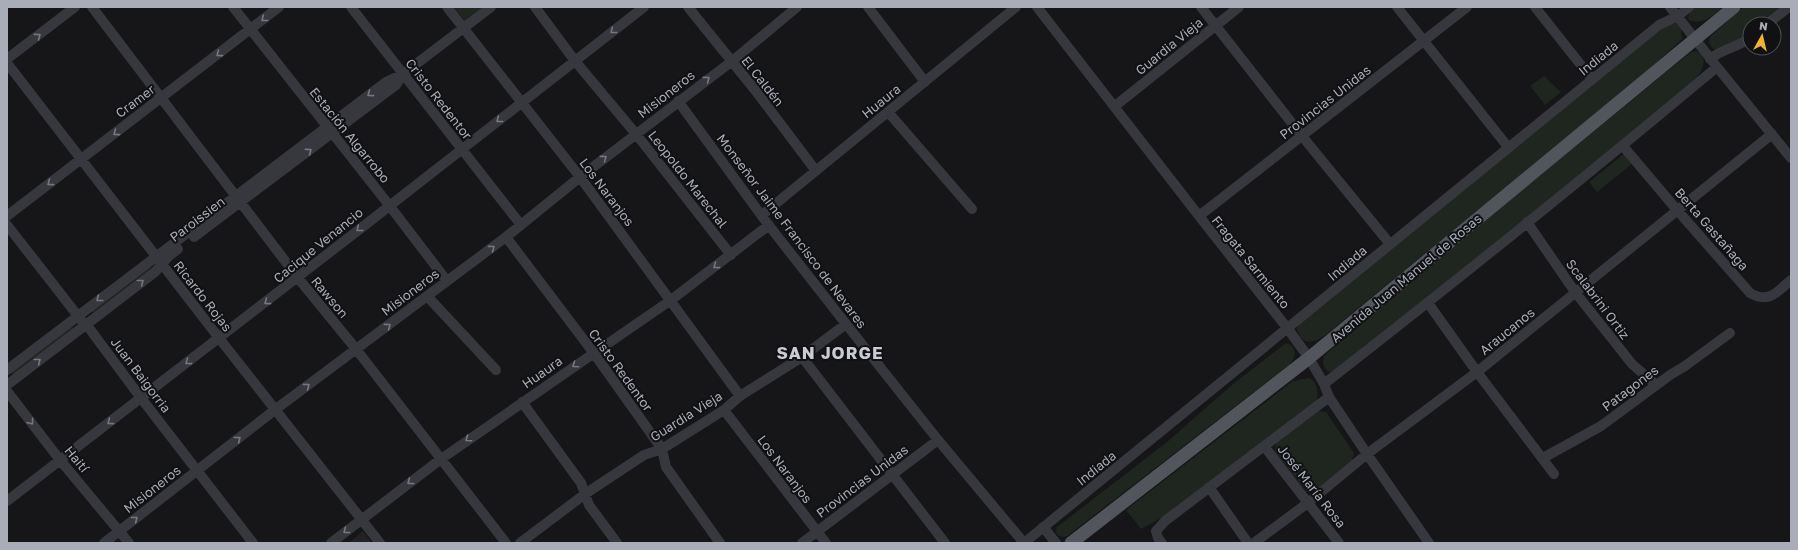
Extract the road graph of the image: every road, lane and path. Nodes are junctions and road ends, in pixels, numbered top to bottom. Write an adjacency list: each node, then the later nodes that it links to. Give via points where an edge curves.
1 (75, 7): 32 (street, one-way to 1)
2 (92, 7): 40 (street, Rawson)
3 (233, 7): 28 (street, Estación Algarrobo)
4 (279, 7): 28 (street, Cramer, one-way to 28)
5 (351, 7): 37 (street, Cristo Redentor)
6 (447, 7): 27 (street, Los Naranjos)
7 (491, 7): 27 (street, Paroissien)
8 (535, 7): 33 (street, Leopoldo Marechal)
9 (644, 7): 33 (street, Cacique Venancio, one-way to 33)
10 (688, 7): 34 (street, El Caldén)
11 (797, 7): 34 (street, Misioneros)
12 (868, 7): 39 (street)
13 (1016, 7): 39 (street, Huaura)
14 (1037, 7): 43 (street, Fragata Sarmiento)
15 (1201, 7): 26 (street)
16 (1239, 7): 26 (street, Guardia Vieja)
17 (1397, 7): 30 (street)
18 (1467, 7): 30 (street, Provincias Unidas)
19 (1536, 7): 38 (street)
20 (1670, 7): 24 (street)
21 (1688, 7): 24 (street, Indiada)
22 (1734, 7): 29 (main road, Avenida Juan Manuel de Rosas)
23 (1788, 7): 25 (street)
24 (1678, 16): 29 (street); 38 (street, Indiada, via 1659,25)
25 (1777, 16)
26 (1216, 26): 43 (street, Guardia Vieja); 48 (street)
27 (463, 28): 37 (street, Paroissien); 42 (street, Los Naranjos)
28 (250, 30): 40 (street, Cramer, one-way to 40); 45 (street, Estación Algarrobo)
29 (1695, 38): 36 (street); 87 (main road, Avenida Juan Manuel de Rosas)
30 (1424, 41): 48 (street, Provincias Unidas); 50 (street)
31 (1742, 43): 36 (street, via 1719,52)
32 (7, 59)
33 (575, 61): 42 (street, Cacique Venancio); 46 (street, Leopoldo Marechal)
34 (731, 62): 41 (street, Misioneros, one-way to 34); 54 (street, El Caldén)
35 (7, 63): 53 (street, Ricardo Rojas)
36 (1714, 63): 47 (street); 49 (street)
37 (403, 74): 45 (street, Paroissien, via 396,85); 51 (street, Cristo Redentor)
38 (1592, 80): 50 (street, Indiada)
39 (925, 82): 44 (street, Huaura)
40 (162, 98): 53 (street, Cramer, one-way to 53); 56 (street, Rawson)
41 (678, 101): 46 (street, Misioneros); 60 (street, Monseñor Jaime Francisco de Nevares)
42 (522, 102): 51 (street, Cacique Venancio, one-way to 51); 55 (street, Los Naranjos)
43 (1115, 106): 62 (street, Fragata Sarmiento)
44 (888, 112): 54 (street, Huaura); 58 (street)
45 (330, 130): 56 (street, Paroissien); 57 (street, Estación Algarrobo)
46 (636, 134): 55 (street, Misioneros, one-way to 46); 69 (street, Leopoldo Marechal)
47 (1772, 134): 52 (street); 59 (street, Araucanos)
48 (1302, 136): 62 (street, Provincias Unidas); 68 (street)
49 (1623, 146): 59 (street, Berta Gastañaga); 63 (street)
50 (1508, 147): 68 (street, Indiada)
51 (461, 149): 57 (street, Cacique Venancio); 65 (street, Cristo Redentor)
52 (1791, 158)
53 (81, 159): 61 (street, Cramer, one-way to 61); 70 (street, Ricardo Rojas)
54 (816, 171): 60 (street, Huaura)
55 (580, 177): 65 (street, Misioneros); 76 (street, Los Naranjos)
56 (238, 199): 70 (street, Paroissien, via 169,256); 71 (street, Rawson)
57 (389, 205): 71 (street, Cacique Venancio, one-way to 71); 73 (street, Estación Algarrobo)
58 (972, 208)
59 (1677, 210): 72 (street, Berta Gastañaga, via 1750,293 1758,298 1771,296); 74 (street, Araucanos)
60 (762, 215): 66 (street, Monseñor Jaime Francisco de Nevares)
61 (7, 216)
62 (1198, 216): 81 (street, Fragata Sarmiento)
63 (1526, 222): 74 (street, Scalabrini Ortiz); 77 (street)
64 (7, 225): 78 (street, Juan Baigorria)
65 (521, 225): 67 (street, Misioneros)
66 (769, 226): 69 (street, Huaura); 79 (street, Monseñor Jaime Francisco de Nevares)
67 (506, 237): 73 (street, Misioneros, one-way to 67); 85 (street, Cristo Redentor)
68 (1390, 244): 81 (street, Indiada)
69 (731, 255): 76 (street, Huaura, one-way to 76)
70 (159, 260): 78 (street, Paroissien, one-way to 78); 80 (street, Paroissien, one-way to 70, via 155,272); 83 (street, Ricardo Rojas)
71 (298, 278): 83 (street, Cacique Venancio, one-way to 83); 84 (street, Rawson)
72 (1791, 280)
73 (447, 281): 75 (street, Misioneros)
74 (1576, 292): 90 (street, Araucanos); 93 (street, Scalabrini Ortiz, via 1632,364)
75 (427, 296): 84 (street, Misioneros, one-way to 75); 89 (street)
76 (671, 300): 85 (street, Huaura); 95 (street, Los Naranjos)
77 (1428, 303): 90 (street); 91 (street)
78 (77, 316): 80 (street, Juan Baigorria); 88 (street, Paroissien)
79 (846, 324): 86 (street, Guardia Vieja); 101 (street, Monseñor Jaime Francisco de Nevares)
80 (85, 325): 92 (street, Paroissien, one-way to 80); 97 (street, Juan Baigorria)
81 (1288, 329): 87 (street, Fragata Sarmiento); 116 (street, Indiada)
82 (1730, 333): 93 (street, Patagones)
83 (219, 338): 97 (street, Cacique Venancio, one-way to 97); 99 (street, Ricardo Rojas)
84 (356, 349): 99 (street, Misioneros, one-way to 84); 105 (street, Rawson)
85 (593, 352): 98 (street, Huaura, one-way to 98); 103 (street, Cristo Redentor)
86 (802, 357): 95 (street, Guardia Vieja); 109 (street)
87 (1309, 358): 91 (street, Fragata Sarmiento); 133 (main road, Avenida Juan Manuel de Rosas)
88 (7, 370)
89 (496, 370)
90 (1477, 372): 104 (street, Araucanos); 106 (street)
91 (1324, 384): 96 (street, Fragata Sarmiento)
92 (7, 385)
93 (1656, 385): 106 (street, Patagones, via 1602,426)
94 (7, 391): 107 (street, Haití, one-way to 107)
95 (740, 396): 100 (street, Guardia Vieja)
96 (1329, 397): 102 (street); 104 (street, Fragata Sarmiento)
97 (141, 398): 107 (street, Cacique Venancio, one-way to 107); 108 (street, Juan Baigorria)
98 (522, 402): 105 (street, Huaura, one-way to 105); 112 (street, via 581,483)
99 (276, 409): 108 (street, Misioneros, one-way to 99); 115 (street, Ricardo Rojas)
100 (724, 410): 103 (street, Guardia Vieja); 118 (street, Los Naranjos)
101 (938, 440): 109 (street, Provincias Unidas); 131 (street, Monseñor Jaime Francisco de Nevares)
102 (1264, 446): 111 (street); 114 (street, José María Rosa)
103 (662, 449): 112 (street, Guardia Vieja, via 644,455); 127 (street, Cristo Redentor, via 666,467)
104 (1367, 454): 114 (street, Araucanos); 138 (street, Fragata Sarmiento)
105 (441, 458): 115 (street, Huaura, one-way to 115); 124 (street, Rawson)
106 (1543, 458): 110 (street)
107 (60, 460): 113 (street, Cacique Venancio); 117 (street, Haití)
108 (197, 471): 117 (street, Misioneros, one-way to 108); 121 (street, Juan Baigorria)
109 (892, 474): 118 (street, Provincias Unidas); 130 (street)
110 (1554, 474)
111 (1209, 487): 134 (street, via 1156,531); 135 (street)
112 (585, 494): 125 (street, Guardia Vieja); 126 (street, via 589,505)
113 (7, 501)
114 (1309, 502): 136 (street, Araucanos); 137 (street, José María Rosa)
115 (362, 520): 122 (street, Huaura, one-way to 122); 123 (street, Ricardo Rojas)
116 (1044, 527): 131 (street, Indiada); 132 (street)
117 (120, 531): 119 (street, Misioneros); 120 (street, Haití)
118 (817, 531): 128 (street, Provincias Unidas); 129 (street, Los Naranjos)
119 (104, 543)
120 (129, 543)
121 (253, 543)
122 (331, 543)
123 (380, 543)
124 (506, 543)
125 (520, 543)
126 (617, 543)
127 (720, 543)
128 (802, 543)
129 (826, 543)
130 (945, 543)
131 (1024, 543)
132 (1056, 543)
133 (1071, 543)
134 (1162, 543)
135 (1248, 543)
136 (1254, 543)
137 (1339, 543)
138 (1429, 543)

